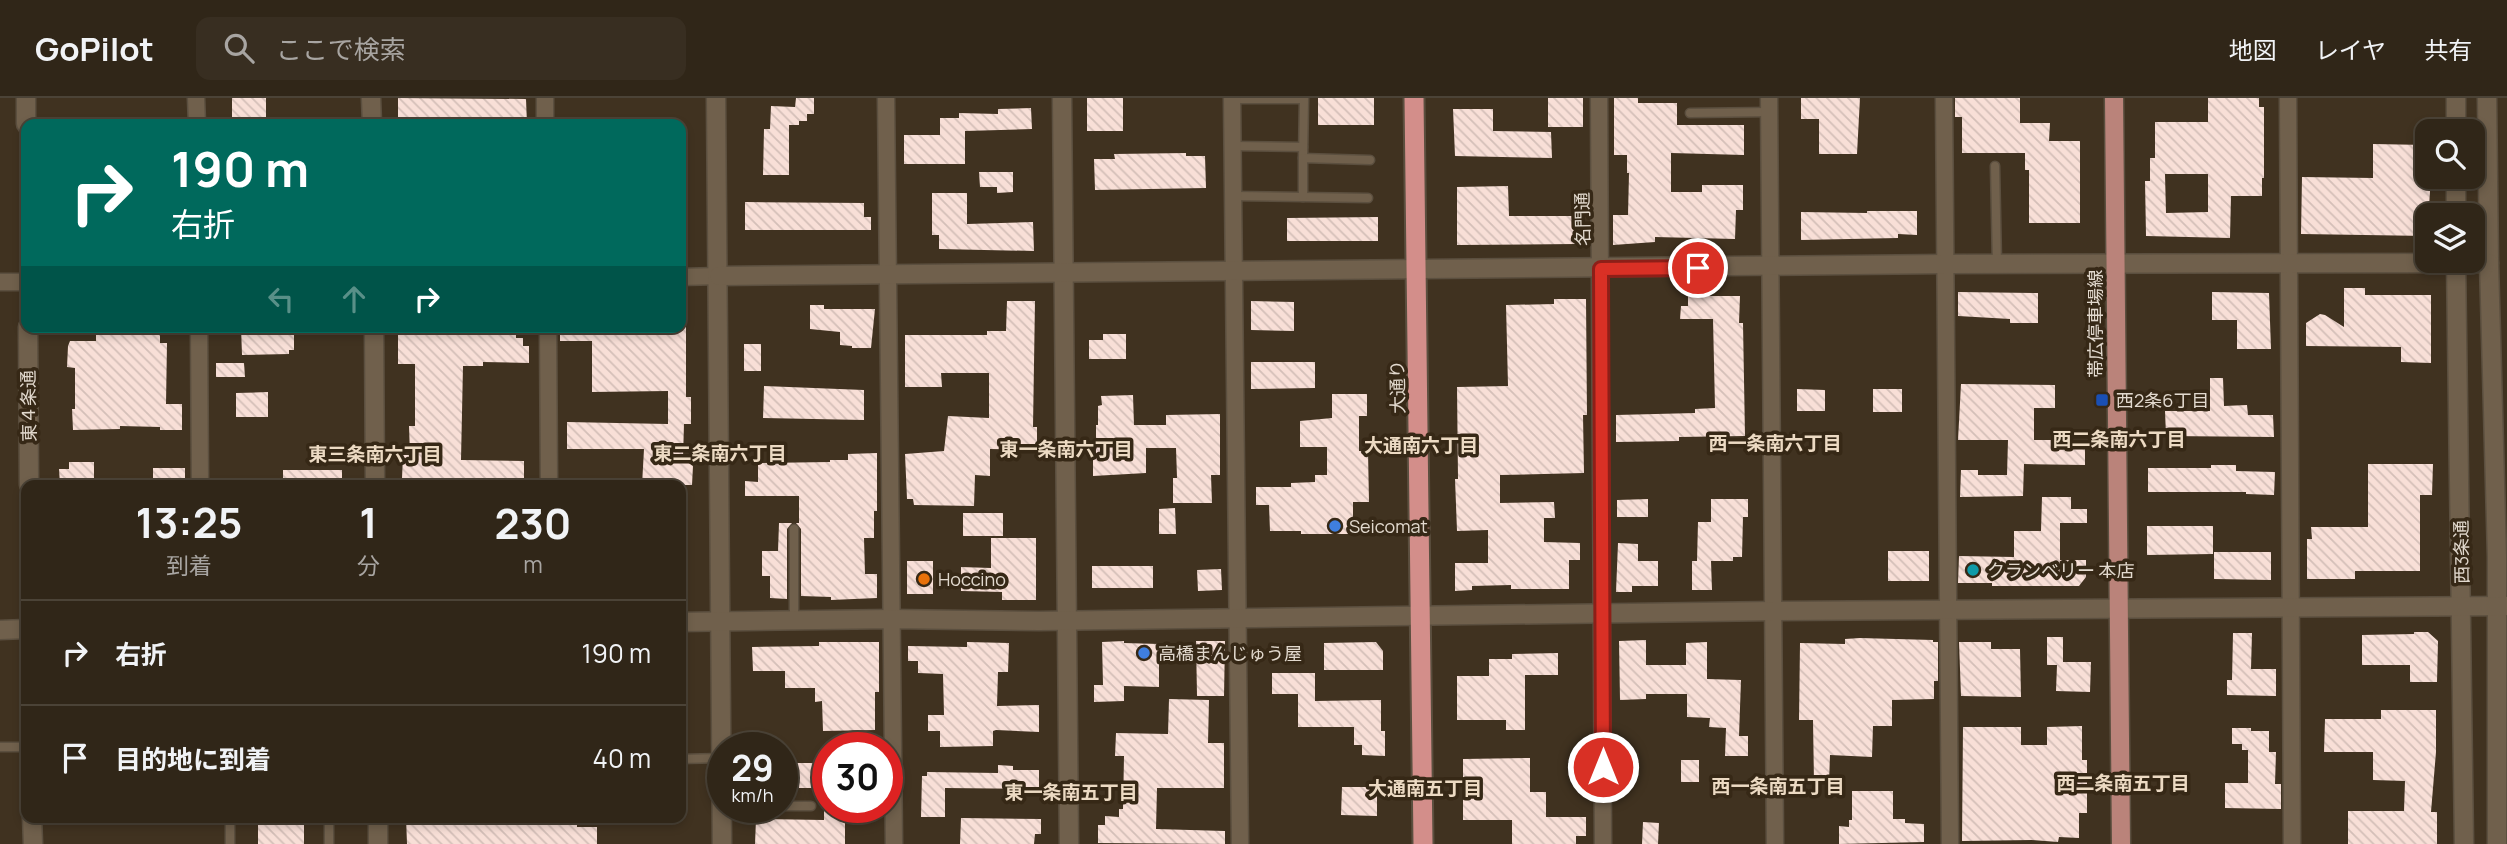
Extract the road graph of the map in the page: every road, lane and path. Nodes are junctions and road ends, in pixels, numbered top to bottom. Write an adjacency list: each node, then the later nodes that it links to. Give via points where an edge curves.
1 (26, 98): 18 (street)
2 (196, 98): 19 (street)
3 (372, 98): 20 (street)
4 (545, 98): 21 (street)
5 (716, 98): 45 (street)
6 (886, 98): 44 (street)
7 (1062, 98): 42 (street)
8 (1232, 98): 23 (street); 24 (lane, via 1304,99)
9 (1415, 98): 40 (highway, 大通り)
10 (1599, 98): 39 (street, 名門通)
11 (1944, 98): 35 (street)
12 (2113, 98): 37 (main road, 帯広停車場線)
13 (2288, 98): 31 (street)
14 (2456, 98): 22 (street)
15 (2487, 98): 34 (street, 西3条通)
16 (1770, 105): 17 (lane); 38 (street)
17 (1689, 113)
18 (26, 119)
19 (197, 119)
20 (372, 119)
21 (545, 119)
22 (2456, 119)
23 (1232, 146): 24 (lane); 28 (street)
24 (1303, 147): 25 (lane)
25 (1303, 158): 26 (lane); 29 (lane)
26 (1370, 160)
27 (1995, 166): 36 (lane)
28 (1232, 196): 29 (lane); 41 (street)
29 (1303, 197): 30 (lane)
30 (1368, 198)
31 (2290, 262): 32 (street); 37 (street); 60 (street)
32 (2415, 262)
33 (2485, 263): 34 (street)
34 (2489, 263): 59 (street, 西3条通)
35 (1944, 264): 36 (street); 38 (street); 63 (street)
36 (1997, 264): 37 (street)
37 (2116, 264): 61 (main road, 帯広停車場線)
38 (1772, 267): 39 (street); 62 (street)
39 (1601, 269): 40 (street); 64 (street, 名門通)
40 (1416, 271): 41 (street); 65 (highway, 大通り)
41 (1233, 272): 42 (street); 66 (street)
42 (1063, 273): 44 (street); 70 (street)
43 (2456, 273): 58 (street, 西3条通)
44 (888, 274): 45 (street); 67 (street)
45 (719, 276): 46 (street); 68 (street)
46 (686, 277)
47 (0, 282): 48 (street)
48 (21, 282)
49 (28, 333): 53 (street, 東４条通)
50 (199, 333): 54 (street)
51 (374, 333): 55 (street)
52 (548, 333): 56 (street)
53 (29, 480)
54 (200, 480)
55 (375, 480)
56 (549, 480)
57 (794, 529): 69 (lane)
58 (2462, 606): 59 (street); 60 (street); 101 (street, 西3条通)
59 (2502, 606): 79 (street, 西3条通)
60 (2292, 608): 61 (street); 100 (street)
61 (2119, 609): 63 (street); 99 (main road, 帯広停車場線)
62 (1773, 611): 63 (street); 64 (street); 97 (street)
63 (1949, 611): 98 (street)
64 (1602, 613): 65 (street); 96 (street, 名門通)
65 (1422, 617): 66 (street); 95 (highway, 大通り)
66 (1237, 618): 70 (street); 94 (street)
67 (892, 619): 69 (street); 70 (street); 92 (street)
68 (720, 621): 69 (street); 71 (street); 74 (street)
69 (794, 621)
70 (1068, 621): 93 (street)
71 (686, 622)
72 (21, 629): 73 (street)
73 (0, 630)
74 (721, 732)
75 (0, 747): 76 (lane)
76 (21, 747)
77 (707, 758): 78 (lane)
78 (686, 759)
79 (2502, 760): 102 (street, 西3条通)
80 (798, 806): 81 (lane)
81 (811, 806)
82 (32, 823): 87 (street)
83 (230, 823): 88 (lane)
84 (329, 823): 89 (lane)
85 (378, 823): 90 (street)
86 (722, 823): 91 (street)
87 (33, 844)
88 (230, 844)
89 (329, 844)
90 (378, 844)
91 (722, 844)
92 (894, 844)
93 (1069, 844)
94 (1240, 844)
95 (1423, 844)
96 (1603, 844)
97 (1775, 844)
98 (1950, 844)
99 (2122, 844)
100 (2292, 844)
101 (2464, 844)
102 (2497, 844)

